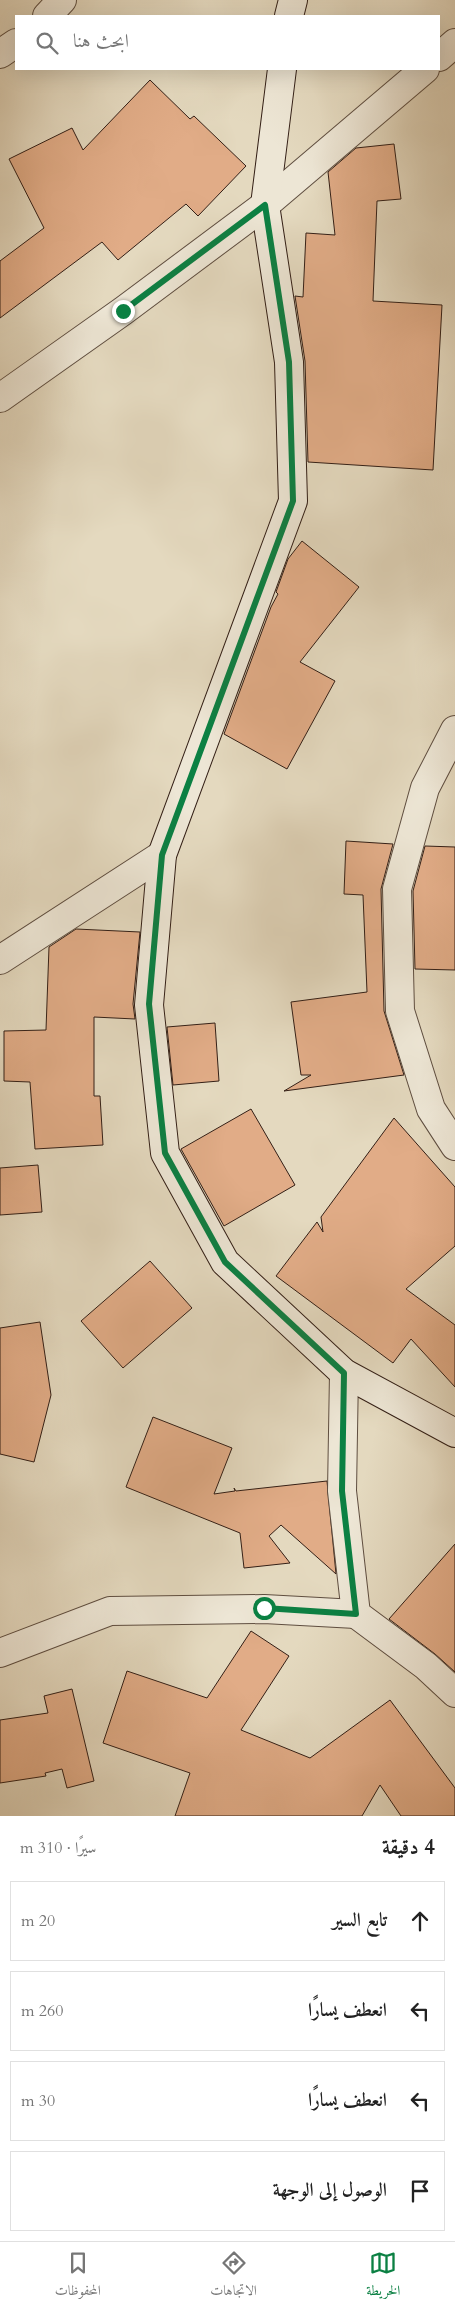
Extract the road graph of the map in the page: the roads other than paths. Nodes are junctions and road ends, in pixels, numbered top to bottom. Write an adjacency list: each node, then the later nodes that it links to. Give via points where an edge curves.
1 (62, 0): 3 (street)
2 (292, 0): 4 (street)
3 (48, 15)
4 (289, 15)
5 (455, 43): 8 (street)
6 (15, 44): 7 (street)
7 (0, 54)
8 (440, 56)
9 (282, 70): 11 (street)
10 (424, 70): 11 (street)
11 (265, 205): 12 (street); 14 (street, via 289,362 293,501)
12 (0, 398)
13 (455, 730): 16 (street, via 424,788 397,889 400,1011 431,1110)
14 (162, 855): 15 (street); 17 (street, via 149,1004 165,1153 225,1262)
15 (0, 960)
16 (455, 1146)
17 (344, 1373): 18 (street); 19 (street, via 342,1491)
18 (455, 1433)
19 (356, 1614): 20 (street, via 264,1608 110,1612); 21 (street, via 426,1666)
20 (0, 1652)
21 (455, 1693)

